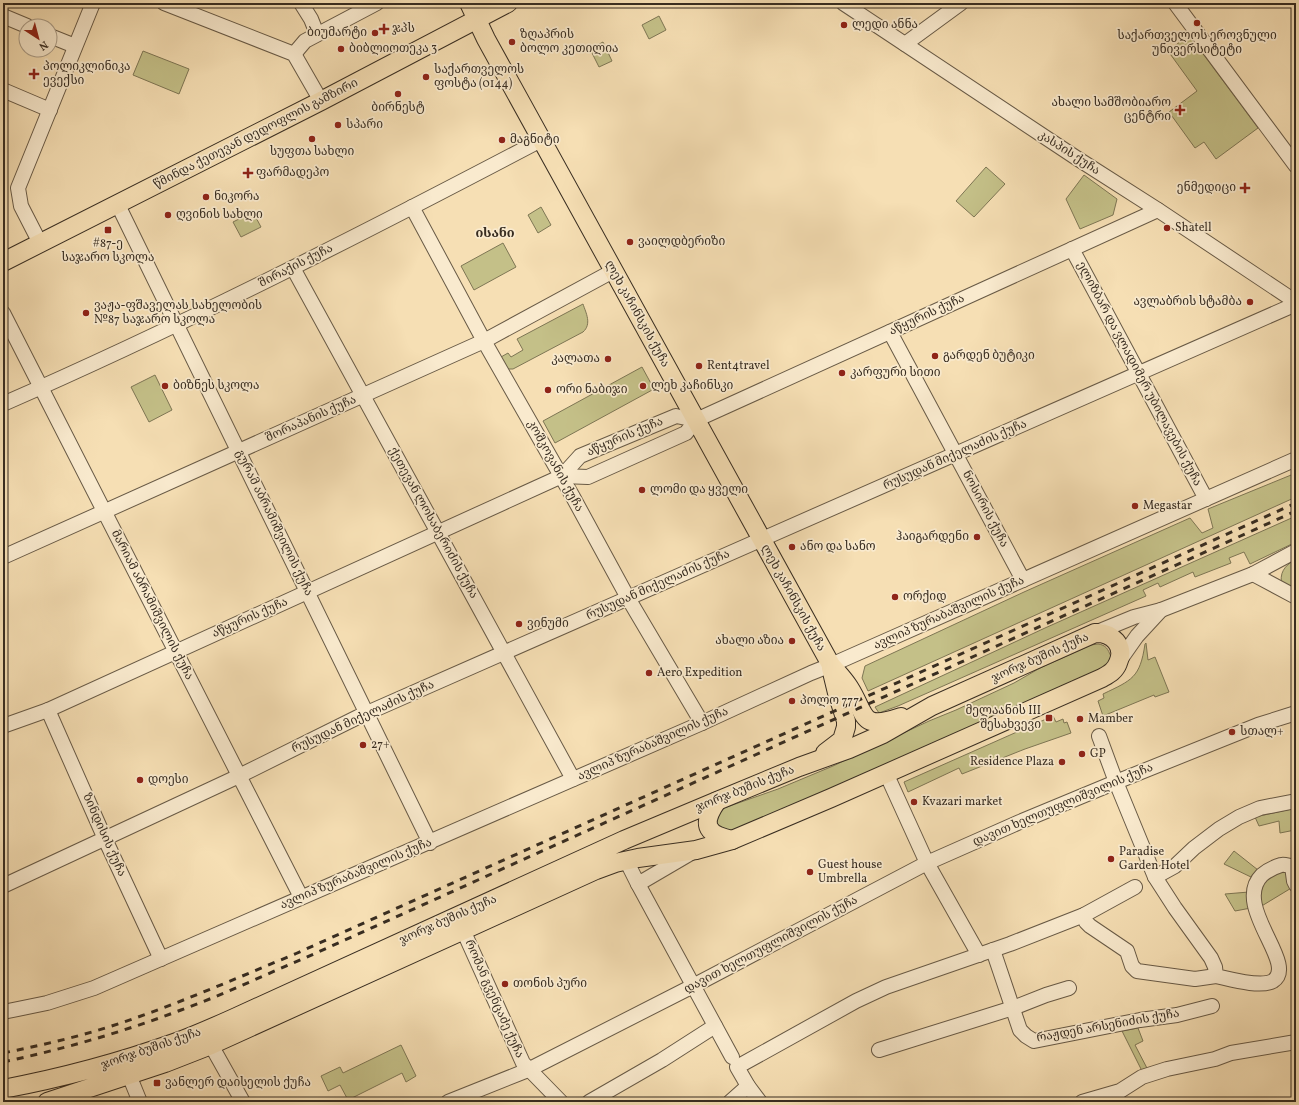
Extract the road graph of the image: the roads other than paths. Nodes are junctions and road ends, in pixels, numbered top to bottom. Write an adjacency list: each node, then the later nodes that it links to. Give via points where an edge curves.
1 (93, 3): 16 (street)
2 (164, 3): 17 (street)
3 (301, 3): 13 (street)
4 (377, 3): 13 (street)
5 (469, 3): 11 (main road, ლეხ კაჩინსკის ქუჩა)
6 (508, 3): 11 (main road, წმინდა ქეთევან დედოფლის გამზირი)
7 (842, 3): 15 (street, კასპის ქუჩა)
8 (961, 3): 15 (street)
9 (1174, 3): 22 (street)
10 (3, 16): 12 (street)
11 (477, 19): 19 (main road, წმინდა ქეთევან დედოფლის გამზირი); 21 (main road, ლეხ კაჩინსკის ქუჩა)
12 (18, 22)
13 (317, 34): 17 (street, via 305,40)
14 (58, 39): 16 (street)
15 (905, 44): 25 (street, კასპის ქუჩა)
16 (75, 46): 20 (street)
17 (294, 54): 19 (street)
18 (3, 90): 20 (street)
19 (321, 101): 23 (main road, წმინდა ქეთევან დედოფლის გამზირი)
20 (50, 110): 26 (street, via 18,188 21,206)
21 (541, 140): 24 (street, შირაქის ქუჩა); 30 (main road, ლეხ კაჩინსკის ქუჩა)
22 (1296, 166)
23 (118, 205): 26 (main road, წმინდა ქეთევან დედოფლის გამზირი); 33 (street, გურამ აბრამიშვილის ქუჩა)
24 (412, 207): 29 (street, შირაქის ქუჩა); 35 (street, კოშკოვანის ქუჩა)
25 (1158, 210): 27 (street, აწყურის ქუჩა); 31 (street, კასპის ქუჩა)
26 (40, 243): 28 (main road, წმინდა ქეთევან დედოფლის გამზირი)
27 (1072, 249): 34 (street, აწყურის ქუჩა); 36 (street, ელიზბარ და ვლადიმერ უბილავების ქუჩა)
28 (3, 262)
29 (293, 268): 33 (street, შირაქის ქუჩა); 38 (street, ქეთევან ლოსაბერიძის ქუჩა)
30 (613, 271): 35 (street, შორაპანის ქუჩა); 40 (main road, ლეხ კაჩინსკის ქუჩა)
31 (1296, 303): 36 (street, რუსუდან მიქელაძის ქუჩა)
32 (3, 313): 37 (street, მარიამ აბრამიშვილის ქუჩა)
33 (177, 324): 37 (street, შირაქის ქუჩა); 41 (street, გურამ აბრამიშვილის ქუჩა)
34 (890, 332): 40 (street, აწყურის ქუჩა); 42 (street, ნოსირის ქუჩა)
35 (484, 341): 38 (street, შორაპანის ქუჩა); 44 (street, კოშკოვანის ქუჩა)
36 (1139, 373): 42 (street, რუსუდან მიქელაძის ქუჩა); 45 (street, ელიზბარ და ვლადიმერ უბილავების ქუჩა)
37 (41, 388): 39 (street, შირაქის ქუჩა); 46 (street, მარიამ აბრამიშვილის ქუჩა)
38 (363, 396): 41 (street, შორაპანის ქუჩა); 47 (street, ქეთევან ლოსაბერიძის ქუჩა)
39 (3, 404)
40 (696, 420): 44 (street, აწყურის ქუჩა, via 686,433 588,477); 44 (street, აწყურის ქუჩა, via 676,416 580,456); 48 (main road, ლეხ კაჩინსკის ქუჩა)
41 (239, 451): 46 (street, შორაპანის ქუჩა); 53 (street, გურამ აბრამიშვილის ქუჩა)
42 (955, 454): 48 (street, რუსუდან მიქელაძის ქუჩა); 52 (street, ნოსირის ქუჩა)
43 (1296, 459): 45 (street, ავლიპ ზურაბაშვილის ქუჩა)
44 (562, 476): 47 (street, აწყურის ქუჩა); 55 (street, კოშკოვანის ქუჩა)
45 (1206, 499): 52 (street, ავლიპ ზურაბაშვილის ქუჩა)
46 (105, 512): 50 (street, შორაპანის ქუჩა); 58 (street, მარიამ აბრამიშვილის ქუჩა)
47 (438, 532): 53 (street, აწყურის ქუჩა); 59 (street, ქეთევან ლოსაბერიძის ქუჩა)
48 (761, 540): 55 (street, რუსუდან მიქელაძის ქუჩა); 61 (main road, ლეხ კაჩინსკის ქუჩა)
49 (1296, 551): 51 (street)
50 (3, 557)
51 (1253, 574): 54 (street); 56 (street)
52 (1023, 580): 61 (street, ავლიპ ზურაბაშვილის ქუჩა)
53 (308, 592): 58 (street, აწყურის ქუჩა); 65 (street, გურამ აბრამიშვილის ქუჩა)
54 (1296, 597)
55 (628, 598): 59 (street, რუსუდან მიქელაძის ქუჩა); 66 (street, კოშკოვანის ქუჩა)
56 (1162, 610): 57 (street, via 1134,617); 60 (street, via 1140,632)
57 (1095, 633): 60 (main road, ჯორჯ ბუშის ქუჩა, via 1107,634 1116,641 1120,650); 62 (main road, ჯორჯ ბუშის ქუჩა)
58 (175, 652): 63 (street, აწყურის ქუჩა); 71 (street, მარიამ აბრამიშვილის ქუჩა)
59 (504, 653): 65 (street, რუსუდან მიქელაძის ქუჩა); 72 (street, ქეთევან ლოსაბერიძის ქუჩა)
60 (1118, 663): 70 (main road, ჯორჯ ბუშის ქუჩა, via 1114,670 1102,678)
61 (831, 665): 62 (main road, ლეხ კაჩინსკის ქუჩა, via 849,687 867,719 875,722 890,721); 66 (street, ავლიპ ზურაბაშვილის ქუჩა); 69 (main road, ლეხ კაჩინსკის ქუჩა, via 846,721 845,734 834,747)
62 (932, 706): 69 (main road, ჯორჯ ბუშის ქუჩა, via 883,734)
63 (48, 710): 67 (street, აწყურის ქუჩა); 76 (street, ზინდისის ქუჩა)
64 (1296, 712): 73 (street, დავით ხელთუფლიშვილის ქუჩა)
65 (367, 714): 71 (street, რუსუდან მიქელაძის ქუჩა); 78 (street, გურამ აბრამიშვილის ქუჩა)
66 (702, 723): 72 (street, ავლიპ ზურაბაშვილის ქუჩა)
67 (3, 726)
68 (1099, 736): 73 (street)
69 (799, 767): 74 (main road, ჯორჯ ბუშის ქუჩა)
70 (886, 773): 77 (main road, ჯორჯ ბუშის ქუჩა); 81 (street)
71 (239, 776): 76 (street, რუსუდან მიქელაძის ქუჩა); 88 (street, მარიამ აბრამიშვილის ქუჩა)
72 (573, 779): 78 (street, ავლიპ ზურაბაშვილის ქუჩა)
73 (1116, 782): 81 (street, დავით ხელთუფლიშვილის ქუჩა); 83 (street)
74 (717, 801): 77 (main road, via 709,812 709,828 719,837); 108 (main road, ჯორჯ ბუშის ქუჩა, via 624,840 176,1043 109,1065)
75 (1296, 801): 83 (street, via 1260,808 1239,817 1194,848 1175,866)
76 (105, 839): 86 (street, რუსუდან მიქელაძის ქუჩა); 93 (street, ზინდისის ქუჩა)
77 (732, 840): 79 (main road, ჯორჯ ბუშის ქუჩა)
78 (430, 842): 88 (street, ავლიპ ზურაბაშვილის ქუჩა)
79 (696, 850): 80 (main road, ჯორჯ ბუშის ქუჩა); 84 (street)
80 (626, 860): 84 (street); 90 (main road, ჯორჯ ბუშის ქუჩა, via 596,870)
81 (927, 863): 92 (street); 95 (street, დავით ხელთუფლიშვილის ქუჩა)
82 (1294, 866): 85 (street); 94 (street, via 1283,864 1264,873 1258,880 1254,894 1258,914 1280,959 1281,970 1278,977 1272,981 1252,983)
83 (1155, 877): 94 (street, via 1211,958)
84 (638, 884): 95 (street)
85 (1296, 885)
86 (3, 886)
87 (1135, 887): 89 (street)
88 (300, 897): 93 (street, ავლიპ ზურაბაშვილის ქუჩა)
89 (1084, 915): 91 (street); 94 (street, via 1090,926 1127,951 1132,966 1137,971 1195,979)
90 (464, 930): 102 (main road, ჯორჯ ბუშის ქუჩა); 105 (street, რომან გვენცაძე ქუჩა, via 523,1064)
91 (993, 950): 92 (street); 98 (street, რაჟდენ არსენიძის ქუჩა)
92 (979, 954): 104 (street, via 886,987)
93 (161, 958): 99 (street, ავლიპ ზურაბაშვილის ქუჩა, via 94,988 47,1003)
94 (1216, 976)
95 (693, 986): 100 (street); 105 (street, დავით ხელთუფლიშვილის ქუჩა)
96 (1069, 988): 98 (street)
97 (1212, 1006): 98 (street, რაჟდენ არსენიძის ქუჩა, via 1177,1015 1034,1041 1020,1030)
98 (1013, 1008): 103 (street)
99 (3, 1012)
100 (715, 1026): 104 (street); 114 (street)
101 (1296, 1042): 117 (street, via 1231,1053 1167,1069 1142,1077 1120,1091)
102 (211, 1045): 106 (main road, ჯორჯ ბუშის ქუჩა); 111 (street)
103 (879, 1050)
104 (735, 1062): 107 (street)
105 (528, 1070): 112 (street, დავით ხელთუფლიშვილის ქუჩა); 113 (street, რომან გვენცაძე ქუჩა)
106 (129, 1075): 109 (main road, ჯორჯ ბუშის ქუჩა); 110 (street)
107 (748, 1086): 115 (street); 116 (street)
108 (3, 1089)
109 (54, 1101)
110 (140, 1102)
111 (243, 1102)
112 (448, 1102)
113 (561, 1102)
114 (589, 1102)
115 (730, 1102)
116 (760, 1102)
117 (1082, 1102)

